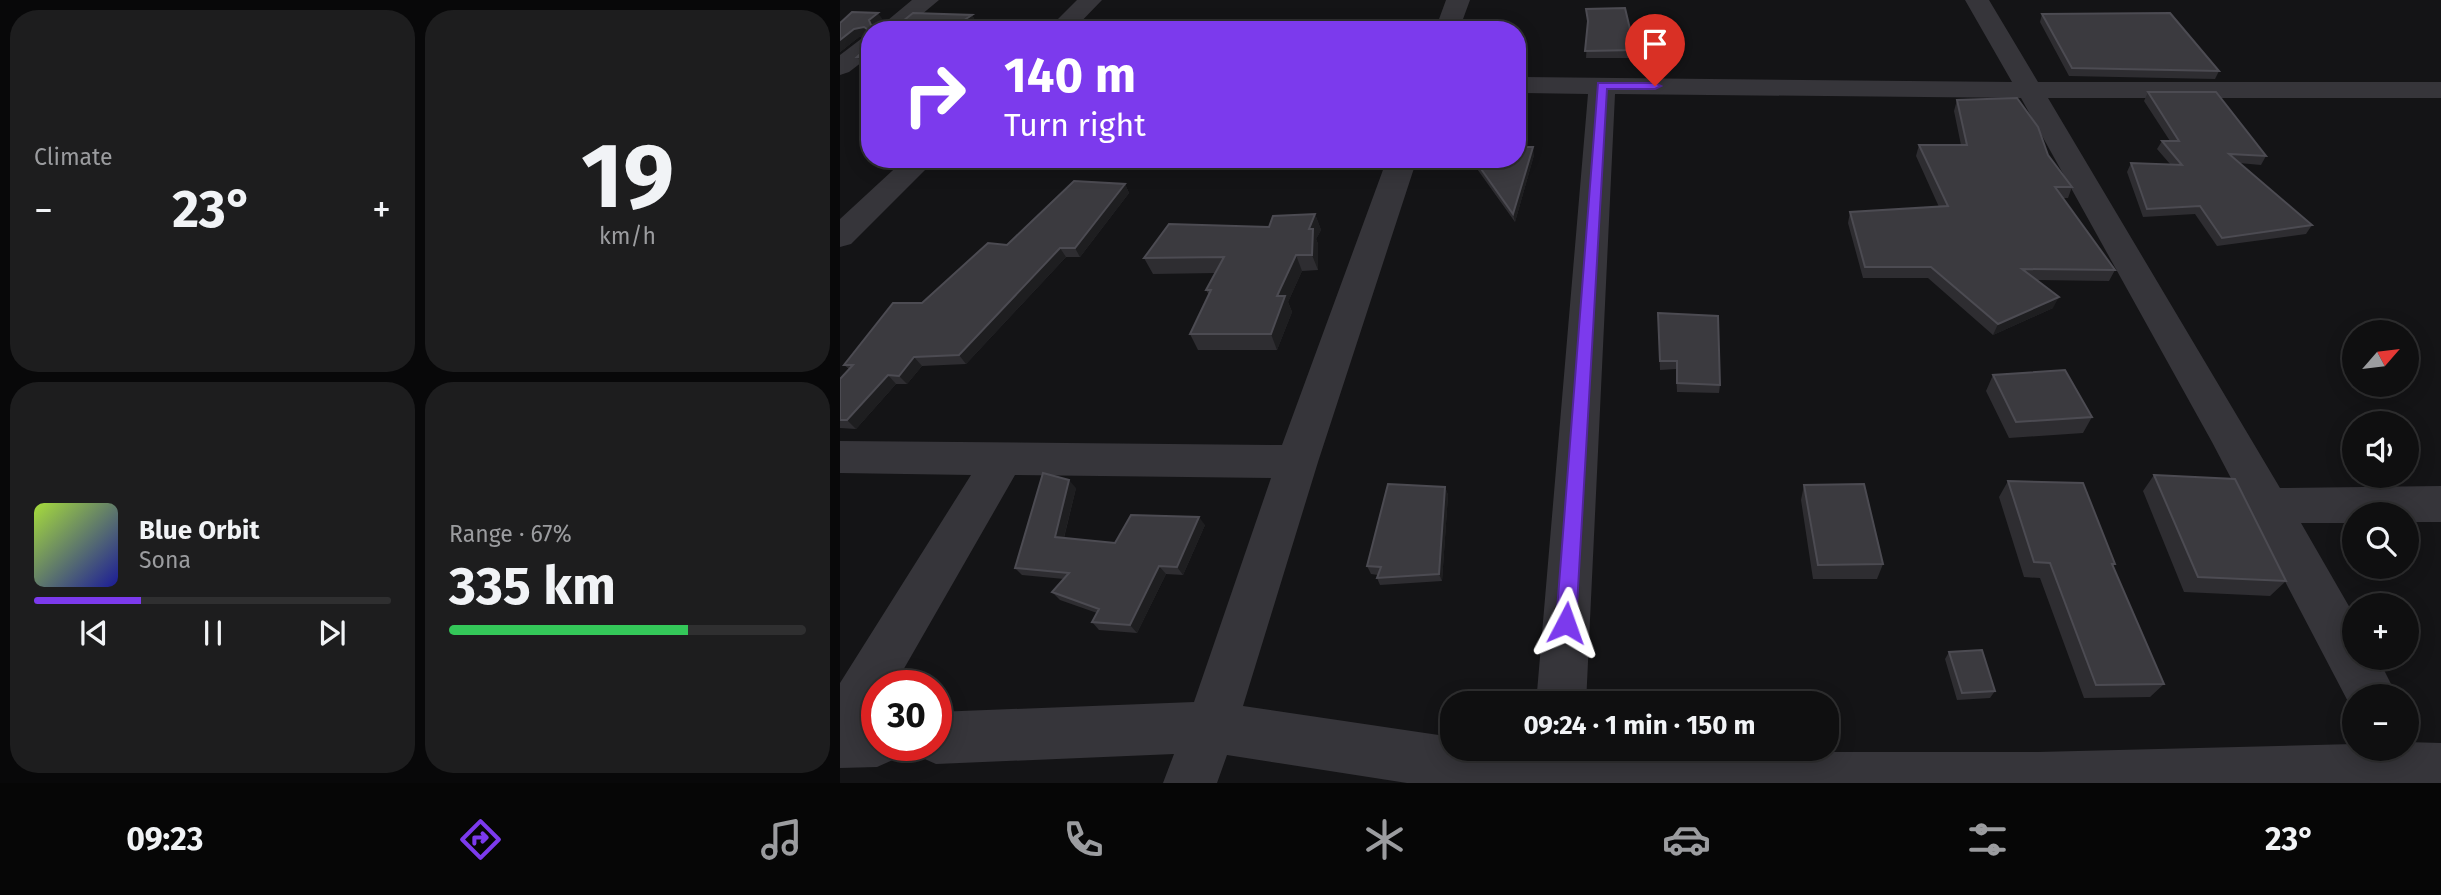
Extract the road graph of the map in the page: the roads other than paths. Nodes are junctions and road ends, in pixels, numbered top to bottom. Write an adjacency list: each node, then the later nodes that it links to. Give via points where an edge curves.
1 (927, 0): 5 (street)
2 (1090, 0): 6 (street)
3 (1458, 0): 7 (street)
4 (1977, 0): 12 (street)
5 (900, 21)
6 (1068, 21)
7 (1450, 21)
8 (861, 51): 9 (street)
9 (840, 67)
10 (1526, 85): 11 (street)
11 (1602, 85): 12 (street); 23 (street)
12 (2030, 90): 13 (street); 21 (street)
13 (2441, 90)
14 (913, 168): 16 (street)
15 (1399, 168): 19 (street)
16 (840, 237)
17 (840, 457): 18 (street)
18 (1003, 459): 19 (street); 25 (street)
19 (1297, 462): 24 (street)
20 (2441, 504): 21 (street)
21 (2270, 506): 22 (street)
22 (2366, 684)
23 (1562, 691)
24 (1211, 727): 26 (street); 30 (street); 32 (street)
25 (840, 730)
26 (952, 737)
27 (861, 741): 28 (street)
28 (840, 742)
29 (2417, 768): 31 (street)
30 (1556, 770): 31 (street)
31 (2039, 781)
32 (1191, 783)

